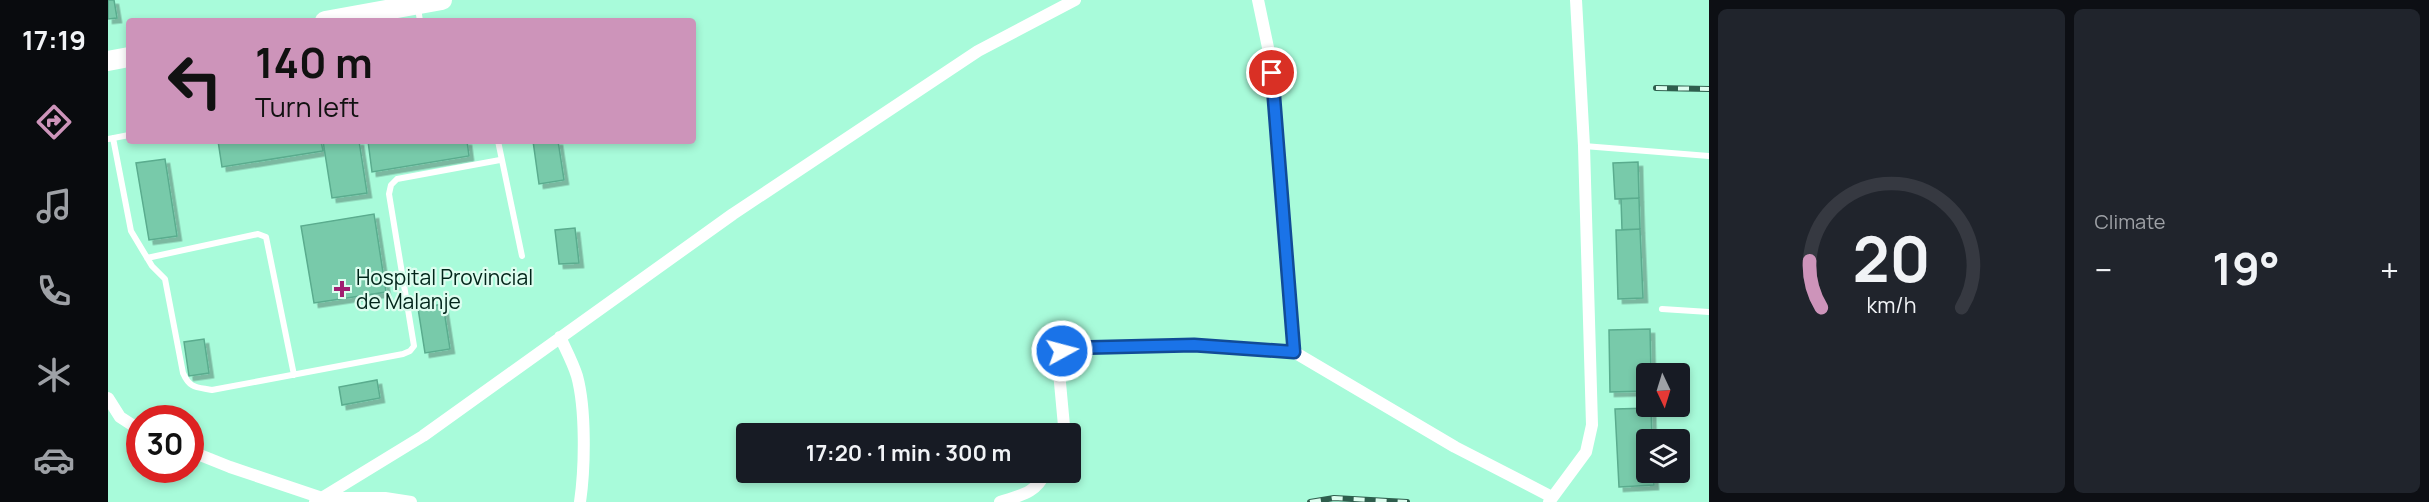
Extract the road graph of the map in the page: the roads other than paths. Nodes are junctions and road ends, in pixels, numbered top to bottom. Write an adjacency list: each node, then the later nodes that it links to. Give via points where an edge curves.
1 (442, 0): 6 (main road)
2 (1075, 0): 20 (street, via 978,51 734,214)
3 (1258, 0): 21 (street, via 1270,57)
4 (1576, 0): 13 (street)
5 (365, 7): 6 (main road); 7 (main road)
6 (409, 8)
7 (334, 18)
8 (126, 58): 9 (main road)
9 (108, 61)
10 (126, 135): 11 (lane)
11 (110, 138): 17 (lane, via 131,231)
12 (498, 144): 15 (lane)
13 (1584, 146): 14 (lane); 29 (street, via 1592,425 1586,452)
14 (1709, 156)
15 (500, 160): 16 (lane); 22 (lane, via 397,179 391,184 389,194 414,346 410,351)
16 (522, 256)
17 (147, 258): 22 (lane, via 165,279 188,383 212,390); 22 (lane, via 258,234 266,237)
18 (1662, 309): 19 (lane)
19 (1709, 312)
20 (560, 338): 28 (street, via 423,436); 31 (street, via 580,389 585,471)
21 (1294, 352): 25 (street, via 1194,345 1069,348 1062,351 1058,361); 29 (street)
22 (294, 375)
23 (109, 404): 24 (street)
24 (126, 421)
25 (1062, 423)
26 (204, 457): 28 (street)
27 (1040, 483): 32 (street, via 1034,490)
28 (319, 500): 30 (street, via 385,498)
29 (1551, 500)
30 (411, 502)
31 (580, 502)
32 (1000, 502)

